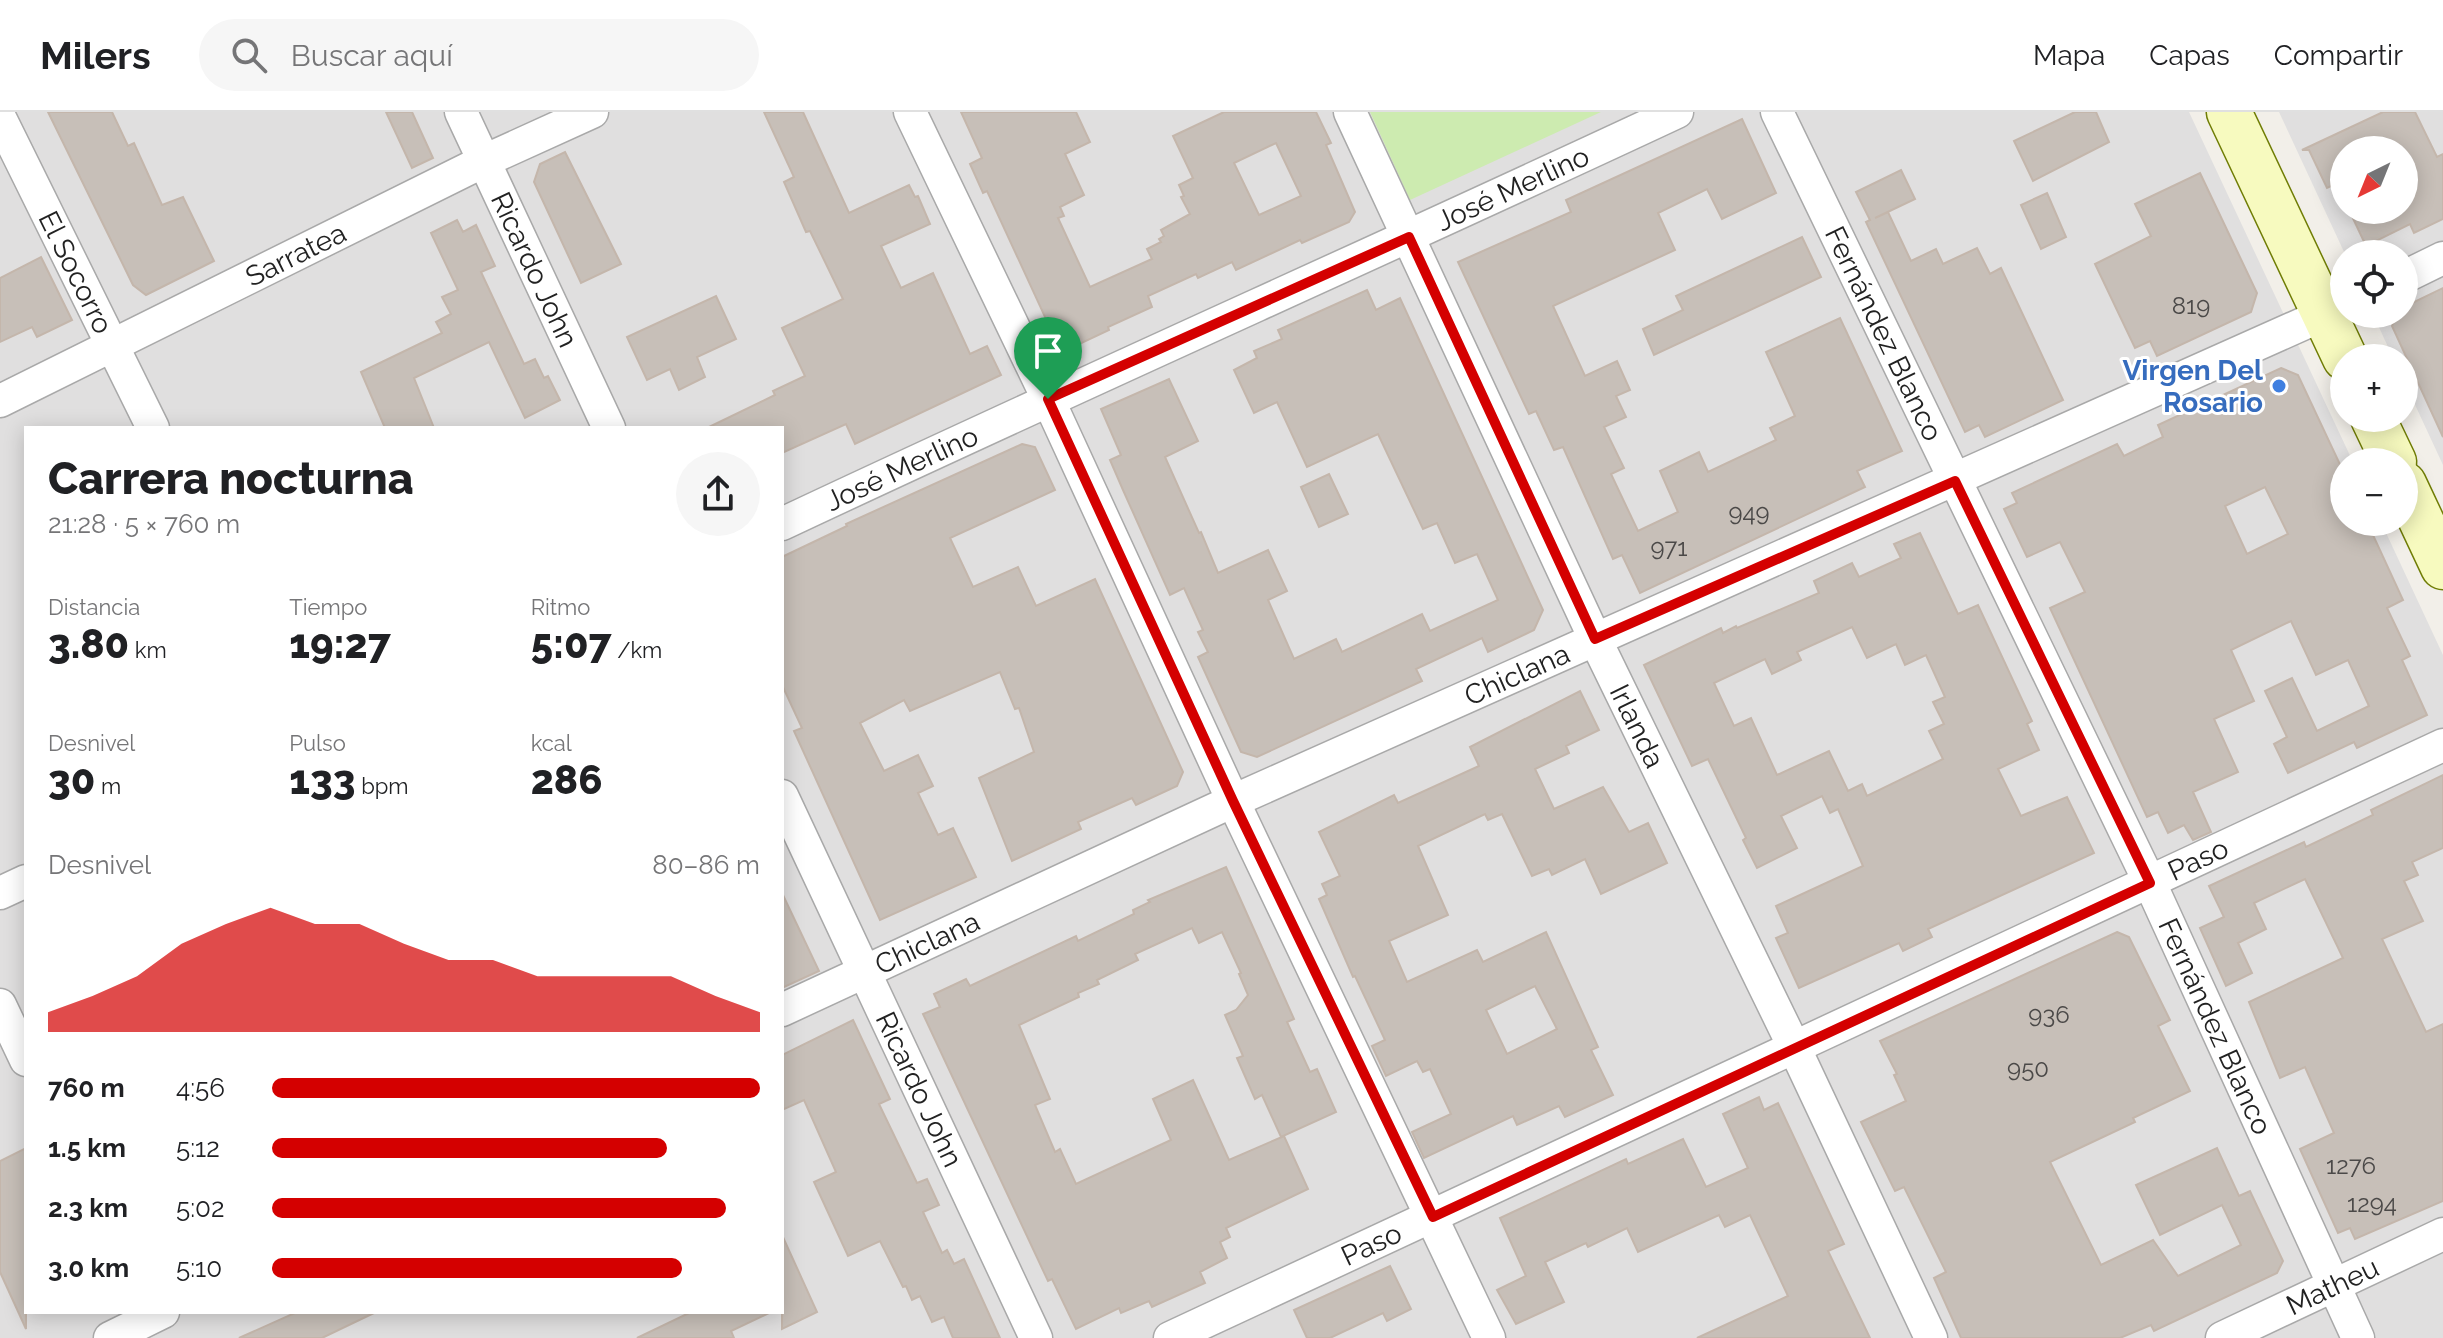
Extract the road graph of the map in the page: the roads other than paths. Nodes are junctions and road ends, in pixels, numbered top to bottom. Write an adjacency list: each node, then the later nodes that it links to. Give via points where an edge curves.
1 (461, 112): 9 (street, Ricardo John)
2 (592, 112): 9 (street, Sarratea)
3 (910, 112): 16 (street)
4 (1350, 112): 10 (street, Irlanda)
5 (1677, 112): 10 (street, José Merlino)
6 (1777, 112): 20 (street, Fernández Blanco)
7 (2229, 112): 13 (main road)
8 (0, 118): 15 (street, El Socorro)
9 (484, 161): 15 (street, Sarratea); 19 (street, Ricardo John)
10 (1409, 237): 16 (street, José Merlino); 24 (street, Irlanda)
11 (2443, 258): 12 (street)
12 (2418, 270)
13 (2330, 302)
14 (2330, 312): 20 (street, Chiclana)
15 (113, 345): 17 (street, Sarratea); 18 (street, El Socorro)
16 (1048, 399): 22 (street, José Merlino); 27 (street)
17 (0, 401)
18 (152, 426)
19 (608, 426)
20 (1955, 481): 24 (street, Chiclana); 29 (street, Fernández Blanco)
21 (2418, 514): 23 (main road)
22 (784, 523)
23 (2443, 567)
24 (1595, 639): 27 (street, Chiclana); 34 (street, Irlanda)
25 (2443, 745): 29 (street, Paso)
26 (784, 800): 31 (street, Ricardo John)
27 (1233, 801): 31 (street, Chiclana); 36 (street)
28 (24, 882): 30 (street)
29 (2150, 883): 34 (street, Paso); 38 (street, Fernández Blanco)
30 (0, 893)
31 (864, 970): 33 (street, Chiclana); 41 (street, Ricardo John)
32 (0, 1005): 35 (street)
33 (784, 1009)
34 (1795, 1049): 36 (street, Paso); 44 (street, Irlanda)
35 (24, 1056)
36 (1433, 1217): 42 (street, Paso); 43 (street)
37 (2443, 1234): 38 (street, Matheu)
38 (2333, 1286): 45 (street, Matheu); 46 (street, Fernández Blanco)
39 (153, 1320): 40 (street)
40 (110, 1338)
41 (1036, 1338)
42 (1170, 1338)
43 (1489, 1338)
44 (1931, 1338)
45 (2222, 1338)
46 (2358, 1338)

